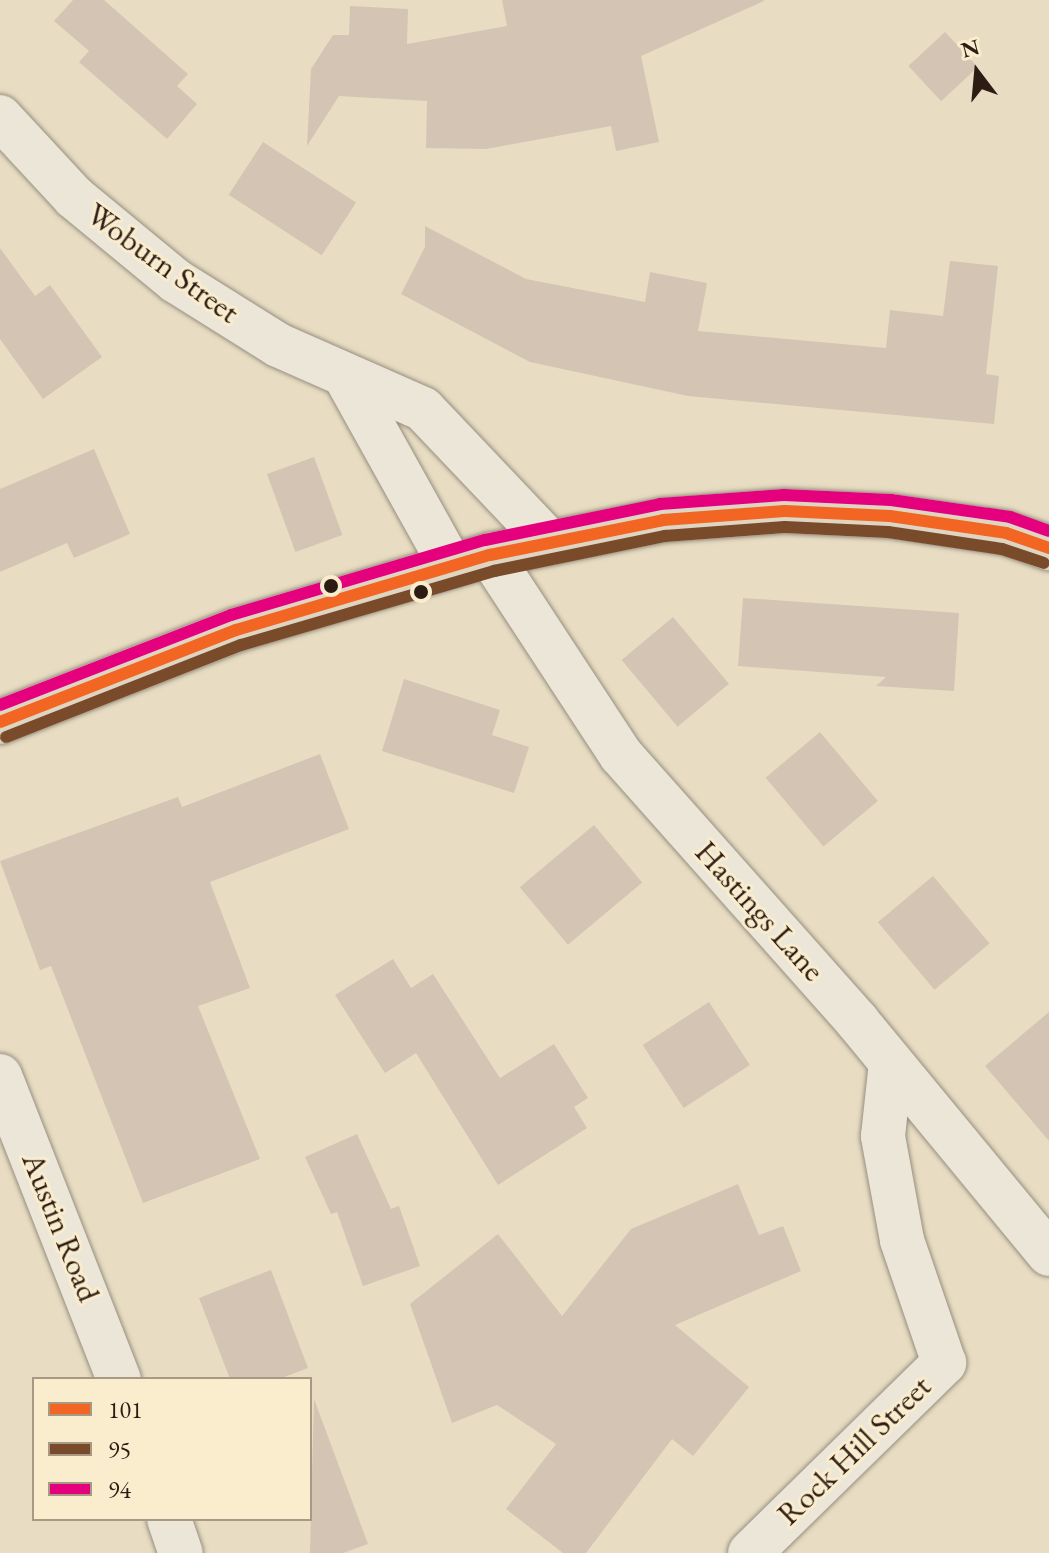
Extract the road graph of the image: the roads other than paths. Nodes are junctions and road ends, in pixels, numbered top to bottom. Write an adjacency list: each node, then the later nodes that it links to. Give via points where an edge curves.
1 (0, 117): 2 (street, Woburn Street, via 74,197 176,281)
2 (348, 381): 3 (street, Woburn Street, via 423,409); 5 (street)
3 (550, 543): 4 (main road, via 663,520 785,511 890,516 1006,533); 5 (main road)
4 (1049, 548)
5 (470, 561): 6 (main road, via 236,630); 7 (street, Hastings Lane, via 621,755)
6 (0, 722)
7 (891, 1062): 9 (street, Hastings Lane); 13 (street, Rock Hill Street, via 883,1136 902,1240 944,1363)
8 (0, 1076): 10 (street, Austin Road)
9 (1049, 1254)
10 (118, 1377)
11 (170, 1521): 12 (street)
12 (181, 1553)
13 (750, 1553)

